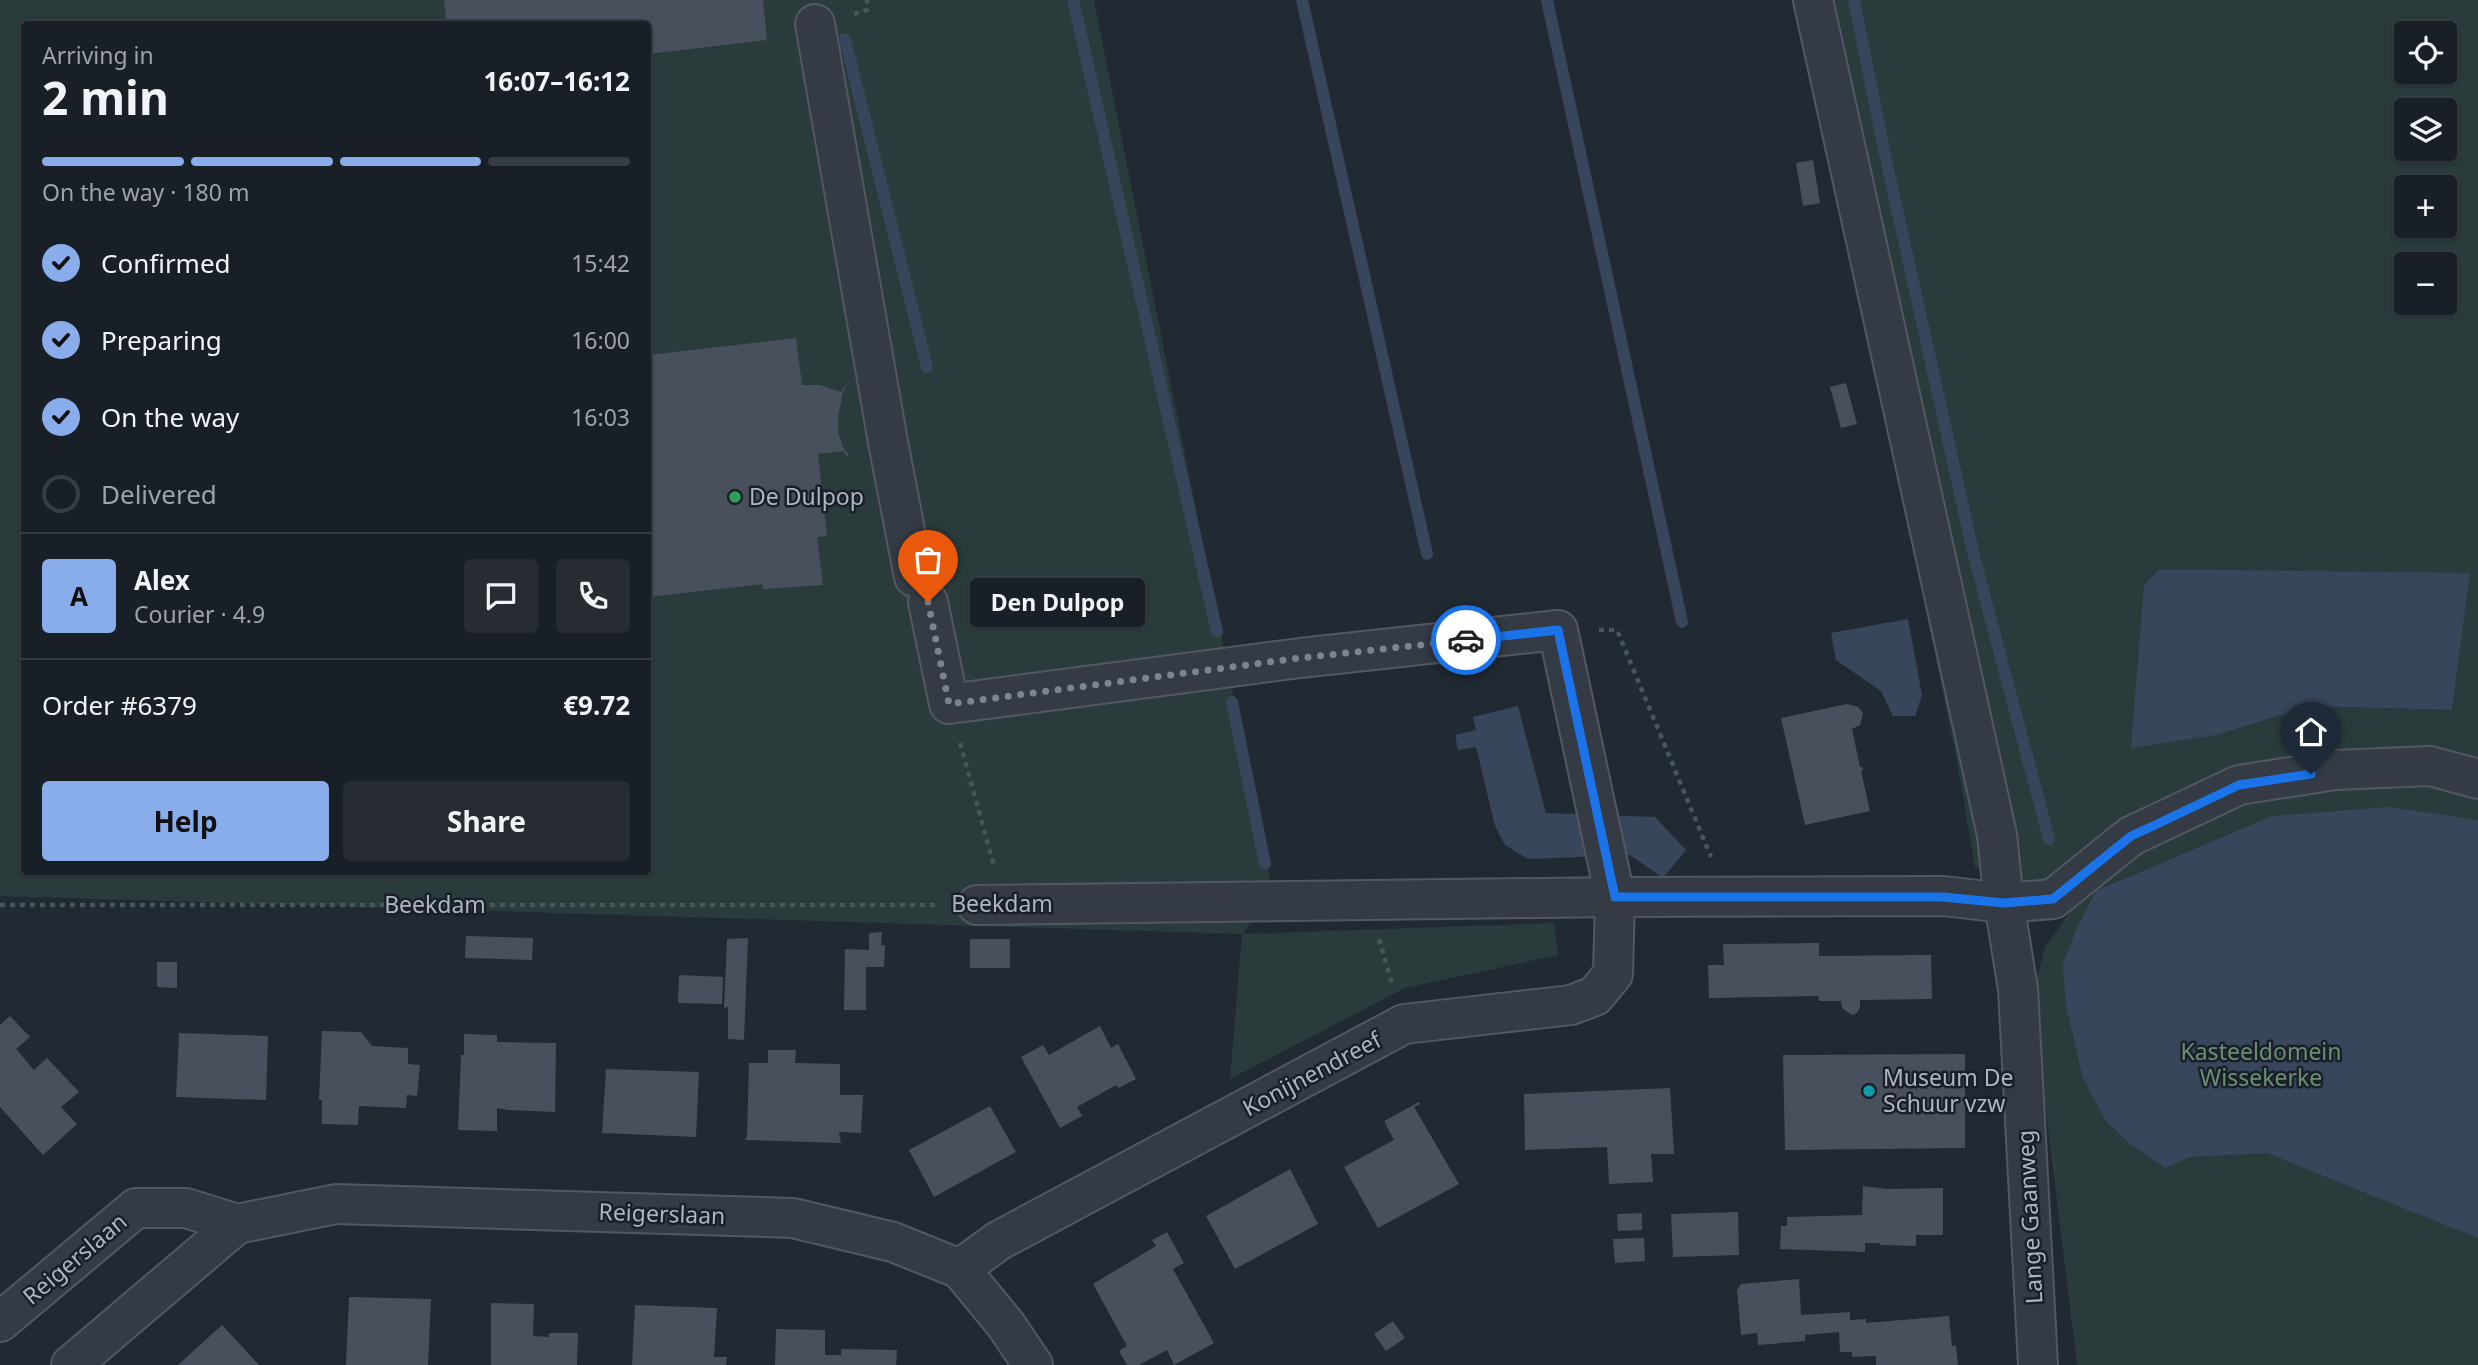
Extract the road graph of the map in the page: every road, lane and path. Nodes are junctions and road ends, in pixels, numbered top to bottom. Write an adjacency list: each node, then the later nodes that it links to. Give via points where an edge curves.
1 (1813, 0): 9 (street, Lange Gaanweg, via 1997,835)
2 (815, 24): 4 (street, via 885,429)
3 (1558, 630): 4 (street); 6 (street, Konijnendreef); 7 (path, via 1617,630)
4 (949, 704): 10 (path)
5 (2478, 779): 9 (street, Beekdam, via 2430,766 2335,770 2239,785 2131,836 2053,899)
6 (1615, 897): 7 (street, Beekdam); 8 (street, Beekdam); 12 (street, Konijnendreef, via 1613,974 1595,996 1571,1005)
7 (1727, 897): 9 (street, Beekdam, via 1943,897)
8 (1368, 901): 10 (street, Beekdam); 12 (path)
9 (2004, 903): 18 (street, Lange Gaanweg, via 2018,989)
10 (991, 904): 11 (path, Beekdam)
11 (0, 905)
12 (1404, 1024): 14 (street, Konijnendreef, via 998,1241)
13 (237, 1224): 14 (street, Reigerslaan, via 335,1204 793,1218 893,1242); 15 (street, Reigerslaan, via 186,1208 136,1208); 16 (street, Reigerslaan)
14 (960, 1269): 17 (street, Reigerslaan)
15 (0, 1322)
16 (71, 1365)
17 (1033, 1365)
18 (2038, 1365)

